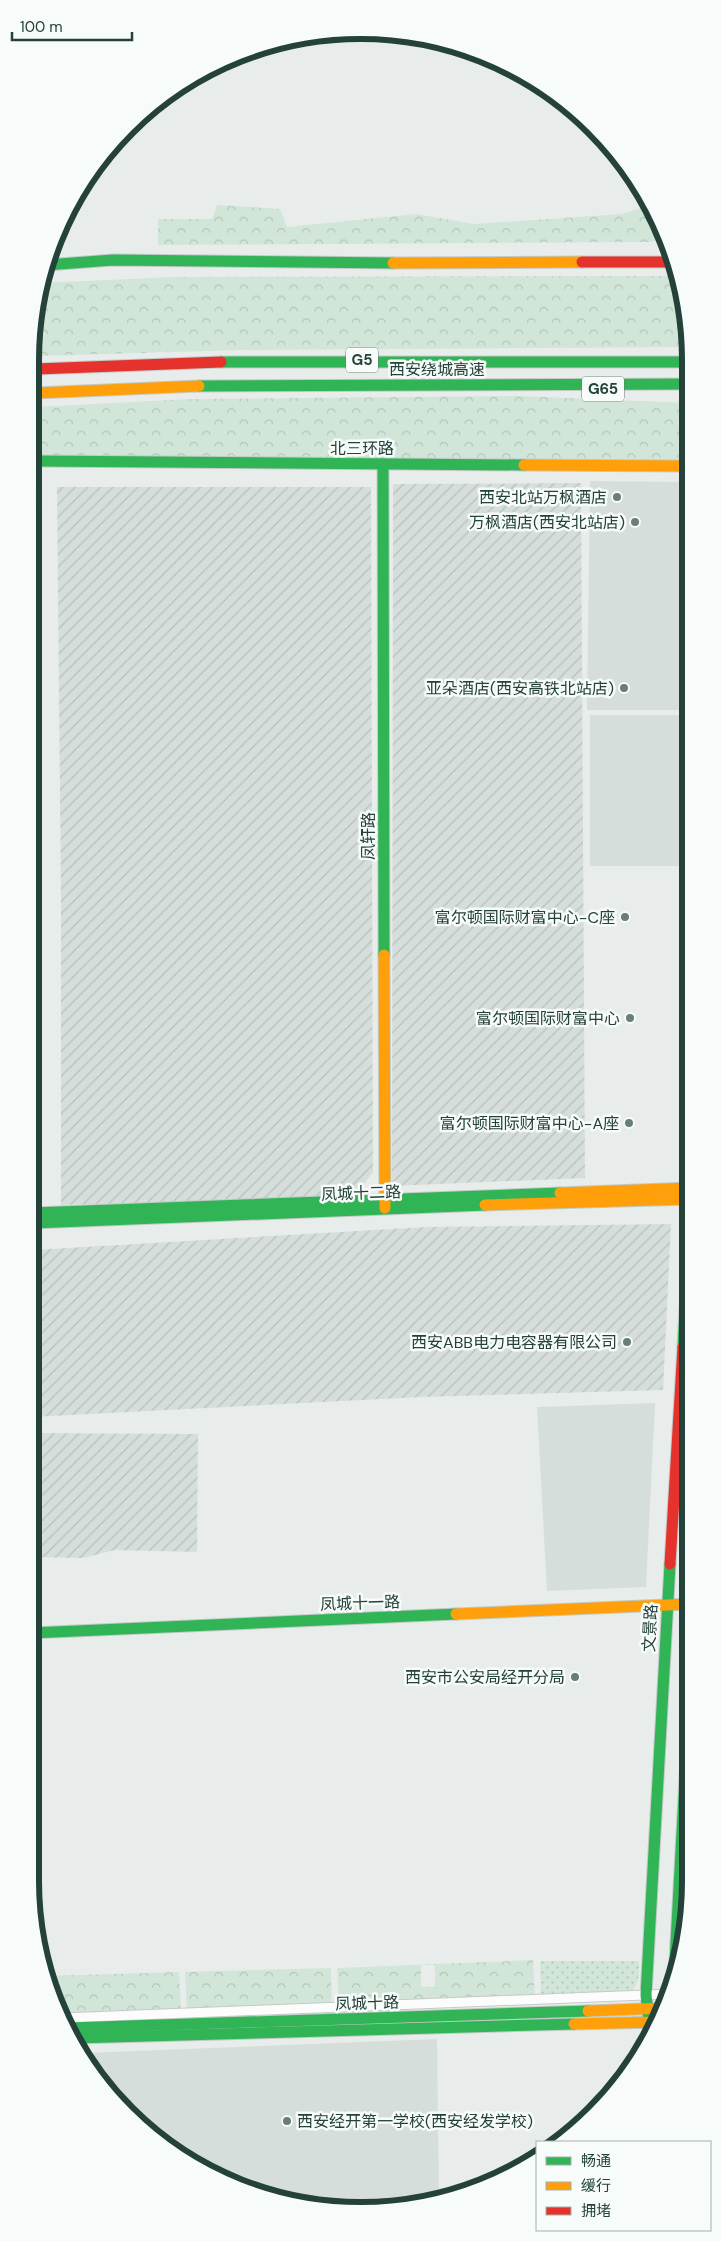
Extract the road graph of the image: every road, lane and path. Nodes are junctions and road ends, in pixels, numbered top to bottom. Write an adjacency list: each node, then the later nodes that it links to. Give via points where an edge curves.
1 (664, 254): 2 (main road)
2 (622, 262): 3 (main road); 4 (main road, via 113,260)
3 (666, 262)
4 (54, 264)
5 (682, 362): 6 (main road, 西安绕城高速 / G5, via 311,360 130,364)
6 (39, 370)
7 (682, 384): 8 (main road, 西安绕城高速 / G5)
8 (517, 385): 9 (main road, G65); 10 (main road, 西安绕城高速 / G5, via 133,388)
9 (682, 392)
10 (39, 393)
11 (40, 461): 12 (main road, 北三环路)
12 (383, 464): 13 (main road, 北三环路); 16 (main road, 凤轩路)
13 (682, 466)
14 (682, 1188): 16 (main road, 凤城十二路)
15 (682, 1199): 16 (main road, 凤城十二路)
16 (385, 1204): 17 (main road, 凤城十二路); 18 (main road, 凤城十二路)
17 (39, 1213)
18 (39, 1223)
19 (682, 1358): 21 (main road, 文景路)
20 (682, 1604): 21 (main road, 凤城十一路)
21 (668, 1605): 22 (main road, 凤城十一路); 26 (main road, 文景路)
22 (39, 1633)
23 (682, 1833): 24 (main road)
24 (676, 1943)
25 (661, 1994): 26 (street)
26 (646, 1995): 27 (main road, 文景路); 30 (street)
27 (648, 2009): 28 (main road, 凤城十路); 29 (main road, 文景路); 32 (main road, 凤城十路)
28 (656, 2009)
29 (652, 2017)
30 (69, 2018)
31 (649, 2022): 33 (main road, 凤城十路)
32 (75, 2028)
33 (80, 2038)

